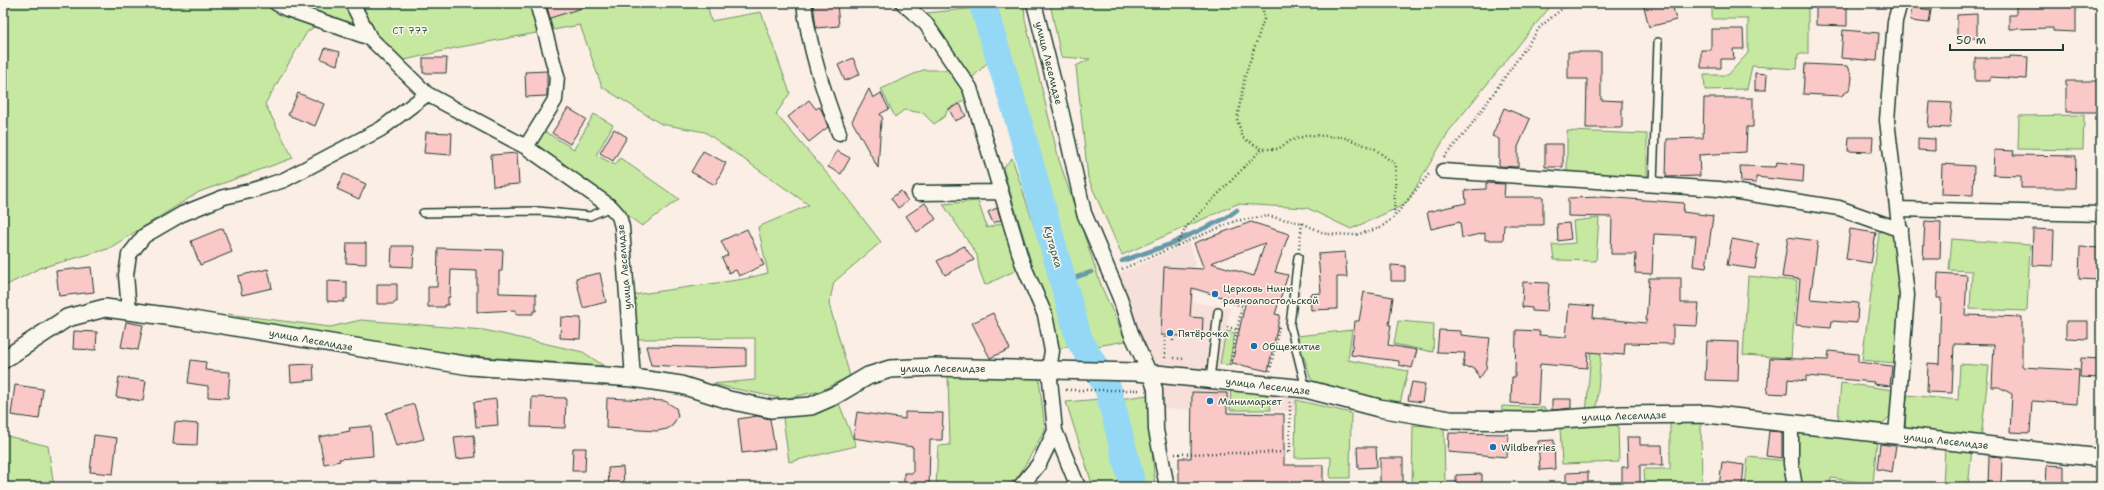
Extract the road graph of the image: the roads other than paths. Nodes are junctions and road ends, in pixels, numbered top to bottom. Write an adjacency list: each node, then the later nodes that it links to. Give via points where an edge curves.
1 (276, 3): 8 (street)
2 (352, 3): 8 (street, улица Леселидзе)
3 (537, 3): 12 (street, via 558,76 555,100)
4 (804, 3): 11 (street, via 806,27 819,80)
5 (1034, 3): 27 (street, улица Леселидзе, via 1084,213 1120,298)
6 (1900, 3): 18 (street, via 1887,120)
7 (910, 5): 16 (street, via 970,88)
8 (370, 38): 10 (street, улица Леселидзе)
9 (1658, 42): 14 (lane)
10 (427, 94): 12 (street, улица Леселидзе); 23 (street, via 381,129 284,180 224,197 182,214 144,236 129,255 126,275)
11 (839, 133)
12 (526, 147): 17 (street, улица Леселидзе)
13 (1439, 167): 14 (street)
14 (1653, 184): 21 (street, via 1719,189 1839,208)
15 (919, 192): 16 (street)
16 (1001, 192): 26 (street, via 1022,262 1044,315 1052,351)
17 (611, 207): 19 (lane, via 590,216 538,211); 28 (street, улица Леселидзе, via 619,216 622,227)
18 (1898, 209): 20 (street); 21 (street)
19 (423, 213)
20 (2101, 214)
21 (1900, 230): 33 (street, via 1907,294)
22 (1298, 256): 30 (lane, via 1290,325)
23 (129, 310): 25 (street, улица Леселидзе, via 105,308 67,318); 28 (street, улица Леселидзе, via 470,366)
24 (1218, 312): 29 (lane)
25 (3, 360)
26 (1049, 370): 27 (street, улица Леселидзе); 28 (street, улица Леселидзе, via 934,367 890,369 868,376 811,406 771,409 681,385); 32 (street)
27 (1142, 372): 29 (street, улица Леселидзе); 37 (street, улица Леселидзе, via 1155,389 1156,430)
28 (633, 378)
29 (1210, 379): 30 (street, улица Леселидзе)
30 (1298, 388): 31 (street, улица Леселидзе, via 1379,408 1450,420 1533,421 1622,415 1707,414)
31 (1791, 423): 33 (street, улица Леселидзе); 38 (street, via 1791,464)
32 (1055, 431): 35 (street, via 1040,464); 36 (street)
33 (1896, 436): 34 (street, улица Леселидзе)
34 (2101, 458)
35 (1020, 487)
36 (1078, 487)
37 (1167, 487)
38 (1795, 487)

